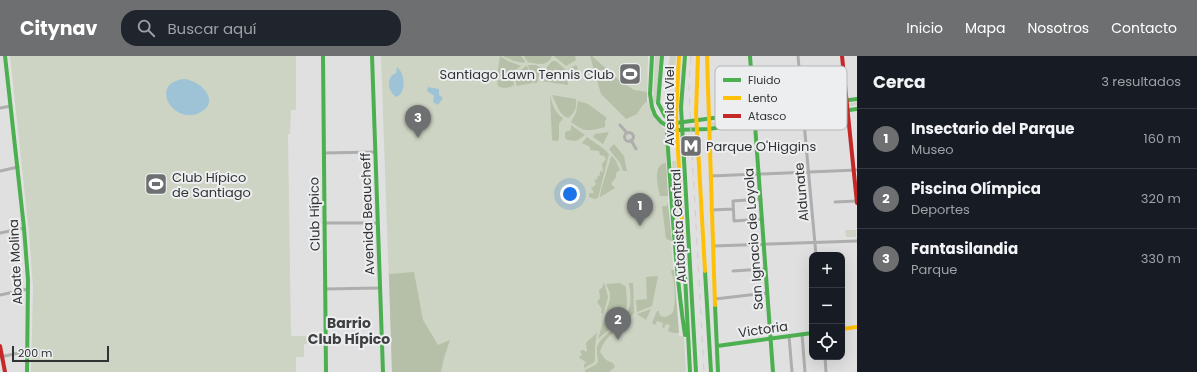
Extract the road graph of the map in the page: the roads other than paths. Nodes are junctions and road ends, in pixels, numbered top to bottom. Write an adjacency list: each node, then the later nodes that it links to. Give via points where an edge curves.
1 (5, 56): 18 (main road, Abate Molina)
2 (323, 56): 35 (main road, Club Hípico)
3 (372, 56): 34 (main road, Avenida Beaucheff)
4 (652, 56): 26 (main road, via 652,107)
5 (662, 56): 24 (main road, via 658,103 665,116)
6 (679, 56): 74 (main road, Avenida Viel, via 676,116)
7 (685, 56): 82 (main road, Autopista Central, via 682,115)
8 (698, 56): 83 (main road, Autopista Central, via 696,113)
9 (707, 56): 23 (main road)
10 (750, 56): 13 (main road, San Ignacio de Loyola)
11 (798, 56): 14 (street, Aldunate)
12 (842, 56): 15 (main road)
13 (751, 66)
14 (799, 66)
15 (843, 66)
16 (857, 99): 17 (main road)
17 (847, 100)
18 (11, 106): 19 (street); 36 (main road, Abate Molina)
19 (0, 108)
20 (857, 109): 21 (main road)
21 (847, 110): 37 (main road)
22 (715, 118): 23 (main road)
23 (708, 119): 24 (main road); 28 (main road)
24 (676, 123): 26 (main road)
25 (620, 125): 31 (street)
26 (668, 128): 28 (main road, via 678,131); 74 (main road, via 677,279)
27 (715, 128): 28 (main road)
28 (708, 129): 41 (main road)
29 (756, 130): 40 (main road, San Ignacio de Loyola)
30 (805, 130): 39 (street, Aldunate)
31 (627, 133): 32 (street, via 633,135); 32 (street, via 625,139)
32 (631, 140): 33 (street)
33 (636, 149)
34 (375, 152): 35 (street); 49 (main road, Avenida Beaucheff)
35 (324, 153): 48 (main road, Club Hípico)
36 (18, 167): 38 (street); 50 (main road, Abate Molina)
37 (855, 170): 39 (street); 44 (main road)
38 (0, 171)
39 (809, 172): 40 (street); 53 (street, Aldunate)
40 (759, 174): 41 (street); 42 (main road, San Ignacio de Loyola)
41 (710, 176): 46 (main road)
42 (761, 199): 45 (street, via 733,200); 47 (main road, San Ignacio de Loyola)
43 (835, 202): 44 (street)
44 (857, 202)
45 (733, 209): 46 (street); 47 (street, via 734,221)
46 (712, 210): 55 (main road)
47 (762, 219): 54 (main road, San Ignacio de Loyola)
48 (324, 223): 49 (street); 61 (main road, Club Hípico)
49 (377, 223): 59 (main road, Avenida Beaucheff)
50 (24, 228): 51 (street); 60 (main road, Abate Molina)
51 (0, 233)
52 (857, 241): 53 (street)
53 (815, 242): 54 (street); 56 (street, Aldunate)
54 (764, 244): 55 (street); 57 (main road, San Ignacio de Loyola)
55 (713, 246): 64 (main road)
56 (816, 252)
57 (766, 269): 58 (street); 62 (main road, San Ignacio de Loyola)
58 (733, 270)
59 (380, 288): 61 (street); 80 (main road, Avenida Beaucheff)
60 (28, 289): 63 (street); 73 (main road, Abate Molina)
61 (325, 289): 79 (main road, Club Hípico)
62 (767, 293): 64 (street); 70 (main road, San Ignacio de Loyola)
63 (0, 295)
64 (715, 299): 72 (main road)
65 (857, 327): 66 (main road)
66 (845, 329)
67 (809, 333): 68 (main road, Victoria)
68 (802, 334): 69 (main road, Victoria); 87 (street)
69 (789, 336): 70 (main road, Victoria); 86 (street)
70 (771, 338): 72 (main road, Victoria); 85 (main road, San Ignacio de Loyola)
71 (0, 346): 75 (main road)
72 (717, 346): 84 (main road)
73 (28, 351): 75 (street); 78 (main road, Abate Molina)
74 (689, 351): 81 (main road, Avenida Viel)
75 (1, 356): 77 (main road)
76 (825, 360): 88 (street)
77 (5, 372)
78 (27, 372)
79 (326, 372)
80 (383, 372)
81 (690, 372)
82 (696, 372)
83 (711, 372)
84 (718, 372)
85 (773, 372)
86 (792, 372)
87 (805, 372)
88 (826, 372)

